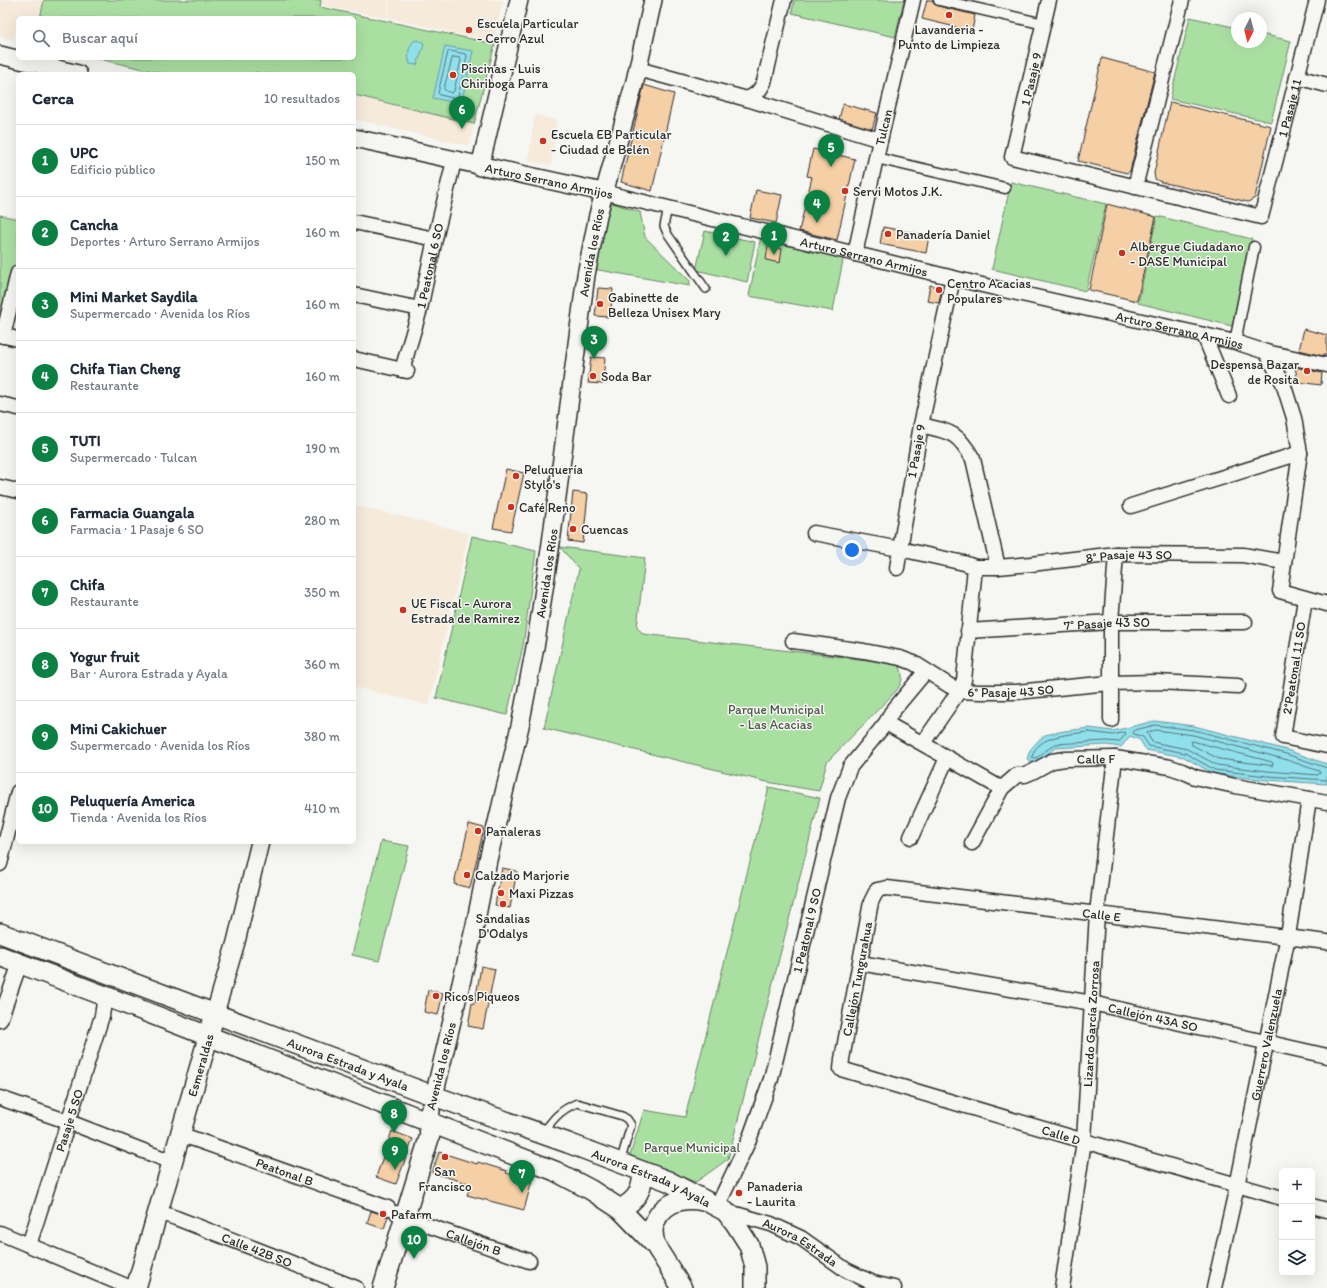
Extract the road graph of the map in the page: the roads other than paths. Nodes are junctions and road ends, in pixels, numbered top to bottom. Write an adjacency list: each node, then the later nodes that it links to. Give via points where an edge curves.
1 (519, 0): 22 (street)
2 (653, 0): 13 (street, Avenida los Ríos)
3 (784, 0): 17 (street, via 764,82 761,90)
4 (913, 0): 19 (street, Tulcan)
5 (939, 0): 9 (street)
6 (1049, 0): 9 (street, 1 Pasaje 9)
7 (1182, 0): 23 (street)
8 (1317, 0): 15 (street, 1 Pasaje 11)
9 (1044, 24): 23 (street, 1 Pasaje 9, via 1012,157)
10 (0, 56): 11 (street)
11 (16, 60)
12 (16, 60): 14 (street)
13 (638, 69): 17 (street); 25 (street, Avenida los Ríos)
14 (65, 72)
15 (1297, 78): 16 (street); 23 (street, 1 Pasaje 11, via 1260,217)
16 (1327, 85)
17 (747, 99): 19 (street)
18 (356, 138): 21 (street, Arturo Serrano Armijos)
19 (880, 140): 20 (street, Tulcan)
20 (876, 158): 24 (street); 30 (street, Tulcan)
21 (454, 161): 22 (street, Arturo Serrano Armijos); 28 (street, 1 Peatonal 6 SO)
22 (480, 167): 25 (street, Arturo Serrano Armijos)
23 (1135, 187)
24 (1005, 188)
25 (603, 192): 26 (street, Arturo Serrano Armijos); 98 (street, Avenida los Ríos, via 586,275 536,642 520,726)
26 (668, 208): 30 (street, Arturo Serrano Armijos); 33 (lane, via 664,226 667,233)
27 (356, 222): 28 (street)
28 (435, 239): 35 (street, 1 Peatonal 6 SO)
29 (1254, 247): 39 (street)
30 (855, 254): 31 (street, Arturo Serrano Armijos)
31 (953, 278): 36 (street, Arturo Serrano Armijos); 46 (street, 1 Pasaje 9)
32 (16, 282): 37 (street)
33 (706, 289)
34 (356, 295): 35 (street)
35 (420, 309): 41 (street, 1 Peatonal 6 SO, via 405,371)
36 (1204, 335): 39 (street, Arturo Serrano Armijos); 43 (street)
37 (2, 336): 38 (street)
38 (16, 339)
39 (1235, 342): 40 (street, Arturo Serrano Armijos)
40 (1266, 352): 42 (street, Arturo Serrano Armijos); 47 (street, via 1283,383 1294,418)
41 (356, 359)
42 (1327, 364)
43 (1229, 396)
44 (0, 404): 45 (street)
45 (16, 408)
46 (920, 425): 52 (street, 1 Pasaje 9); 56 (street, via 947,431 958,437 973,458)
47 (1300, 453): 50 (street); 54 (street)
48 (0, 487): 49 (street)
49 (16, 491)
50 (1132, 506)
51 (814, 533): 52 (street)
52 (900, 549): 55 (street); 57 (street, 1 Pasaje 9)
53 (1116, 554): 54 (street, 8° Pasaje 43 SO, via 1243,555); 56 (street, 8° Pasaje 43 SO); 60 (street)
54 (1284, 562): 58 (street, via 1280,591)
55 (975, 567): 56 (street, 8° Pasaje 43 SO); 62 (street)
56 (998, 567)
57 (897, 568)
58 (1305, 599): 59 (street); 71 (street, 2°Peatonal 11 SO, via 1284,738)
59 (1327, 604)
60 (1111, 622): 61 (street, 7° Pasaje 43 SO); 62 (street, 7° Pasaje 43 SO); 65 (street)
61 (1246, 622)
62 (968, 631): 67 (street, via 964,680)
63 (793, 641): 64 (street, 6° Pasaje 43 SO, via 900,658)
64 (926, 671): 67 (street, 6° Pasaje 43 SO); 69 (street, 1 Peatonal 9 SO)
65 (1110, 683): 66 (street, 6° Pasaje 43 SO, via 1157,682); 67 (street, 6° Pasaje 43 SO, via 1016,692); 68 (street)
66 (1238, 686)
67 (959, 691): 70 (street)
68 (1111, 720)
69 (886, 723): 70 (street); 110 (street, 1 Peatonal 9 SO, via 850,767 838,798 771,1079 749,1140)
70 (923, 744): 72 (street)
71 (1327, 746)
72 (947, 758): 74 (street); 78 (street)
73 (1115, 758): 74 (street, Calle F, via 1052,761 1032,772 1017,775); 75 (street, Calle F, via 1170,767 1195,777 1235,786); 83 (street, Lizardo García Zorrosa)
74 (1002, 788): 79 (street)
75 (1309, 799): 77 (street, Calle F); 85 (street, Guerrero Valenzuela)
76 (16, 800): 81 (street)
77 (1327, 802)
78 (911, 836)
79 (972, 843)
80 (260, 844): 92 (street, Esmeraldas, via 236,942)
81 (0, 864)
82 (877, 890): 83 (street, Calle E, via 887,888); 88 (street, Callejón Tungurahua, via 871,902)
83 (1097, 913): 85 (street, Calle E); 91 (street, Lizardo García Zorrosa)
84 (0, 933): 92 (main road, Aurora Estrada y Ayala)
85 (1288, 936): 86 (street, Calle E); 95 (street, Guerrero Valenzuela)
86 (1327, 942)
87 (0, 956): 89 (main road, Aurora Estrada y Ayala)
88 (860, 963): 91 (street, Callejón 43A SO); 97 (street, Callejón Tungurahua)
89 (20, 964): 90 (main road, Aurora Estrada y Ayala); 93 (street)
90 (106, 996): 94 (main road, Aurora Estrada y Ayala); 101 (street, Pasaje 5 SO)
91 (1092, 1003): 95 (street, Callejón 43A SO); 104 (street, Lizardo García Zorrosa)
92 (215, 1013): 94 (main road, Esmeraldas); 98 (main road, Aurora Estrada y Ayala)
93 (0, 1020)
94 (209, 1036): 100 (main road, Aurora Estrada y Ayala); 103 (main road, Esmeraldas)
95 (1267, 1042): 96 (street, Callejón 43A SO); 108 (street, Guerrero Valenzuela)
96 (1327, 1056)
97 (841, 1069): 104 (street, Calle D)
98 (434, 1096): 100 (main road, Avenida los Ríos); 102 (main road, Aurora Estrada y Ayala)
99 (0, 1098): 101 (street)
100 (428, 1121): 112 (main road, Aurora Estrada y Ayala, via 555,1171); 115 (main road, Avenida los Ríos, via 420,1132)
101 (69, 1122): 105 (street); 117 (street, Pasaje 5 SO)
102 (543, 1134): 106 (main road, Aurora Estrada y Ayala); 106 (lane, via 560,1112 577,1104 622,1116 630,1121 630,1125)
103 (180, 1135): 105 (main road, Esmeraldas); 115 (street, Peatonal B)
104 (1084, 1141): 108 (street, Calle D); 128 (street, Lizardo García Zorrosa)
105 (172, 1162): 114 (main road, Esmeraldas)
106 (620, 1163): 107 (main road, Aurora Estrada y Ayala)
107 (643, 1172): 110 (main road, Aurora Estrada y Ayala, via 668,1181); 112 (main road, via 638,1195)
108 (1237, 1186): 109 (street, Calle D); 129 (street, Guerrero Valenzuela)
109 (1279, 1197)
110 (718, 1207): 118 (main road, via 695,1200 681,1200 667,1206 657,1216 653,1230); 126 (main road, via 735,1223 749,1245 755,1267); 127 (street, Aurora Estrada, via 771,1224 801,1238 846,1270 873,1283)
111 (1315, 1207): 113 (street)
112 (620, 1209): 118 (main road, Aurora Estrada y Ayala)
113 (1327, 1210)
114 (158, 1212): 121 (main road, Esmeraldas); 122 (street, Calle 42B SO)
115 (397, 1213): 119 (street, Callejón B); 123 (main road, Avenida los Ríos); 124 (main road, Avenida los Ríos)
116 (0, 1234): 117 (street)
117 (29, 1245): 120 (street)
118 (655, 1245): 125 (main road, Aurora Estrada y Ayala)
119 (529, 1261)
120 (131, 1288)
121 (136, 1288)
122 (356, 1288)
123 (372, 1288)
124 (383, 1288)
125 (682, 1288)
126 (755, 1288)
127 (894, 1288)
128 (1062, 1288)
129 (1214, 1288)

